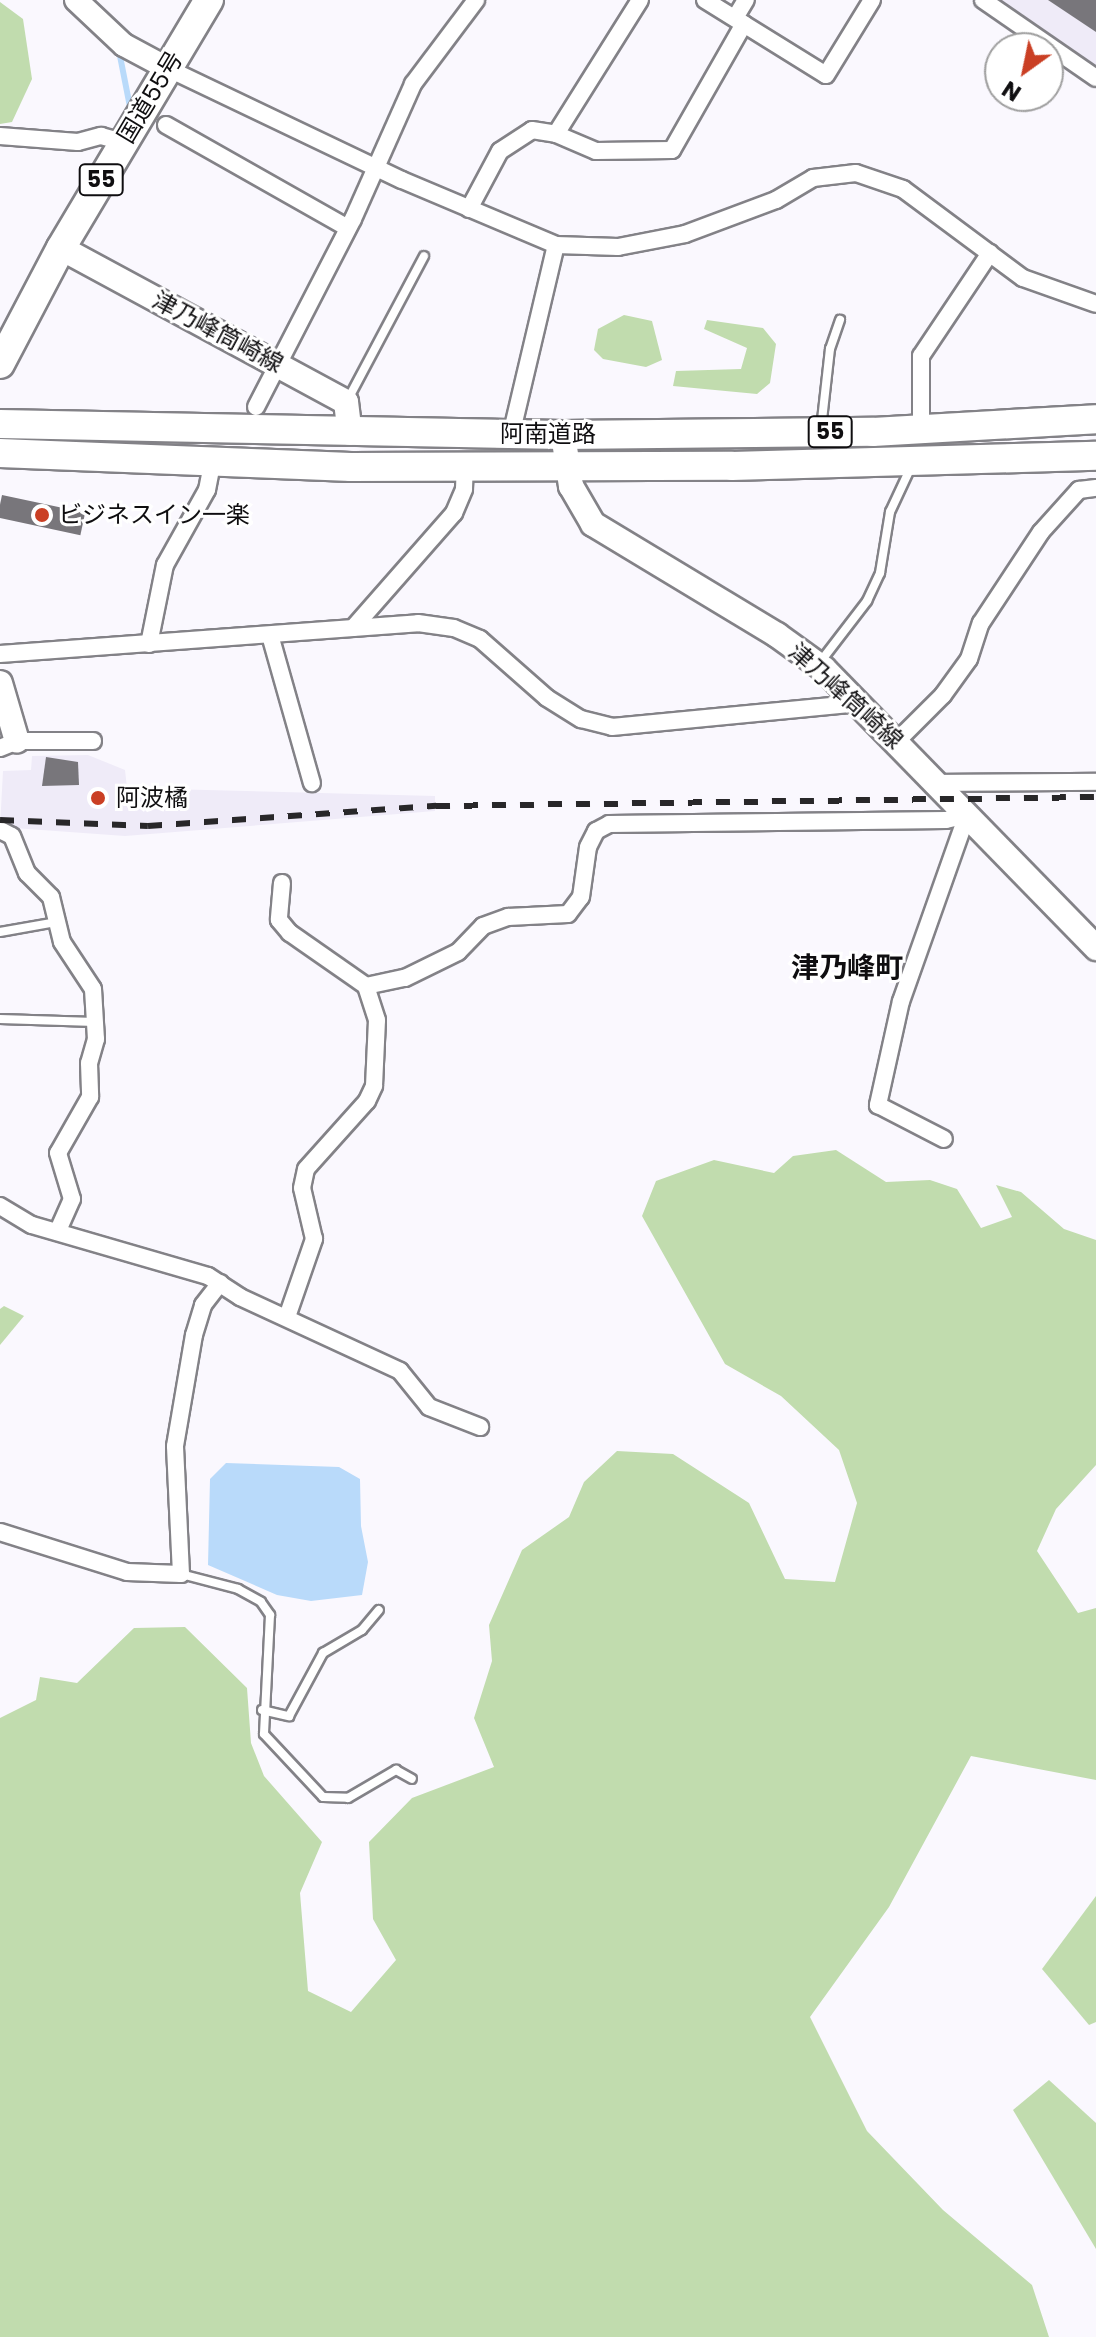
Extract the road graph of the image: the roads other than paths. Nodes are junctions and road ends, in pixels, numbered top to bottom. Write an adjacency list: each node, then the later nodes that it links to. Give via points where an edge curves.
1 (76, 0): 10 (street, via 124,45)
2 (209, 0): 10 (highway, 国道55号 / 55)
3 (476, 0): 16 (street, via 413,84)
4 (640, 0): 13 (street)
5 (705, 0): 9 (street)
6 (746, 0): 9 (street)
7 (872, 0): 9 (street, via 826,75)
8 (983, 0): 11 (street)
9 (739, 21): 13 (street, via 672,150 596,151)
10 (167, 68): 15 (highway, 国道55号 / 55); 16 (street)
11 (1096, 78)
12 (166, 125): 18 (street)
13 (556, 134): 17 (street, via 532,130 500,151)
14 (0, 136): 15 (street, via 78,142 101,136)
15 (124, 142): 20 (highway, 国道55号 / 55)
16 (376, 164): 17 (street); 18 (street)
17 (469, 209): 19 (street)
18 (348, 228): 26 (street)
19 (556, 245): 21 (street, via 618,247 685,234 837,172 882,179 903,189); 34 (street)
20 (61, 248): 25 (highway, 国道55号 / 55); 26 (main road, 津乃峰筒崎線)
21 (990, 253): 23 (street, via 1023,278); 31 (street, via 921,356)
22 (424, 256): 27 (lane)
23 (1096, 304)
24 (840, 320): 32 (lane, via 830,349)
25 (0, 364)
26 (280, 365): 27 (main road, 津乃峰筒崎線); 28 (street)
27 (346, 402): 33 (main road)
28 (256, 407)
29 (1096, 419): 31 (highway, 阿南道路 / 55)
30 (0, 424): 33 (highway, 阿南道路 / 55)
31 (921, 429): 32 (highway, 阿南道路 / 55)
32 (820, 432): 35 (highway, 阿南道路 / 55)
33 (350, 433): 34 (highway, 阿南道路 / 55)
34 (511, 435): 35 (highway, 阿南道路 / 55)
35 (563, 435): 41 (main road, 津乃峰筒崎線)
36 (0, 453): 39 (highway, 阿南道路 / 55)
37 (1087, 457): 38 (highway, 阿南道路 / 55); 42 (street)
38 (912, 462): 41 (highway, 阿南道路 / 55); 47 (lane, via 890,512 880,573 867,601)
39 (212, 464): 40 (highway, 阿南道路 / 55); 45 (street, via 207,490 165,565)
40 (465, 465): 41 (highway, 阿南道路 / 55); 43 (street, via 464,489 454,513)
41 (567, 466): 47 (main road, 津乃峰筒崎線, via 580,508 610,539 777,635)
42 (1088, 489): 51 (street, via 1019,560 981,623 969,659 943,695)
43 (353, 628): 44 (street); 49 (street, via 418,623 454,628 480,639 581,719 612,727)
44 (270, 635): 45 (street); 54 (street)
45 (149, 644): 46 (street)
46 (0, 654)
47 (818, 665): 49 (main road, 津乃峰筒崎線)
48 (0, 683): 52 (main road)
49 (860, 703): 51 (main road, 津乃峰筒崎線)
50 (93, 741): 52 (street)
51 (897, 741): 55 (main road, 津乃峰筒崎線)
52 (9, 744)
53 (1096, 782): 55 (street)
54 (312, 783)
55 (937, 783): 56 (main road, 津乃峰筒崎線)
56 (967, 815): 61 (main road, 津乃峰筒崎線); 62 (street, via 946,820 609,824 596,831 588,847 581,897 568,914 496,921 483,926 458,952 418,972); 65 (street, via 901,1001 878,1105)
57 (0, 830): 59 (street, via 12,836 27,873 51,897)
58 (282, 883): 62 (street, via 279,920 284,927)
59 (57, 922): 60 (lane); 64 (street, via 69,955 88,975)
60 (0, 932)
61 (1096, 948)
62 (366, 986): 69 (street, via 377,1020 374,1086 367,1101 306,1169 302,1188 314,1239)
63 (0, 1019): 64 (lane)
64 (95, 1022): 67 (street, via 90,1097 58,1153 72,1199)
65 (944, 1139)
66 (0, 1206): 67 (street, via 32,1225)
67 (57, 1232): 68 (street)
68 (220, 1283): 69 (street); 72 (street, via 203,1305 194,1335 175,1446)
69 (287, 1317): 70 (street, via 400,1371 429,1407)
70 (480, 1427)
71 (0, 1532): 72 (street, via 127,1572)
72 (181, 1574): 74 (lane, via 238,1589 261,1602 270,1615)
73 (379, 1610): 74 (lane, via 362,1630 323,1653 289,1716)
74 (262, 1710): 75 (lane, via 267,1742 307,1775 323,1797 348,1798 396,1770)
75 (412, 1779)

